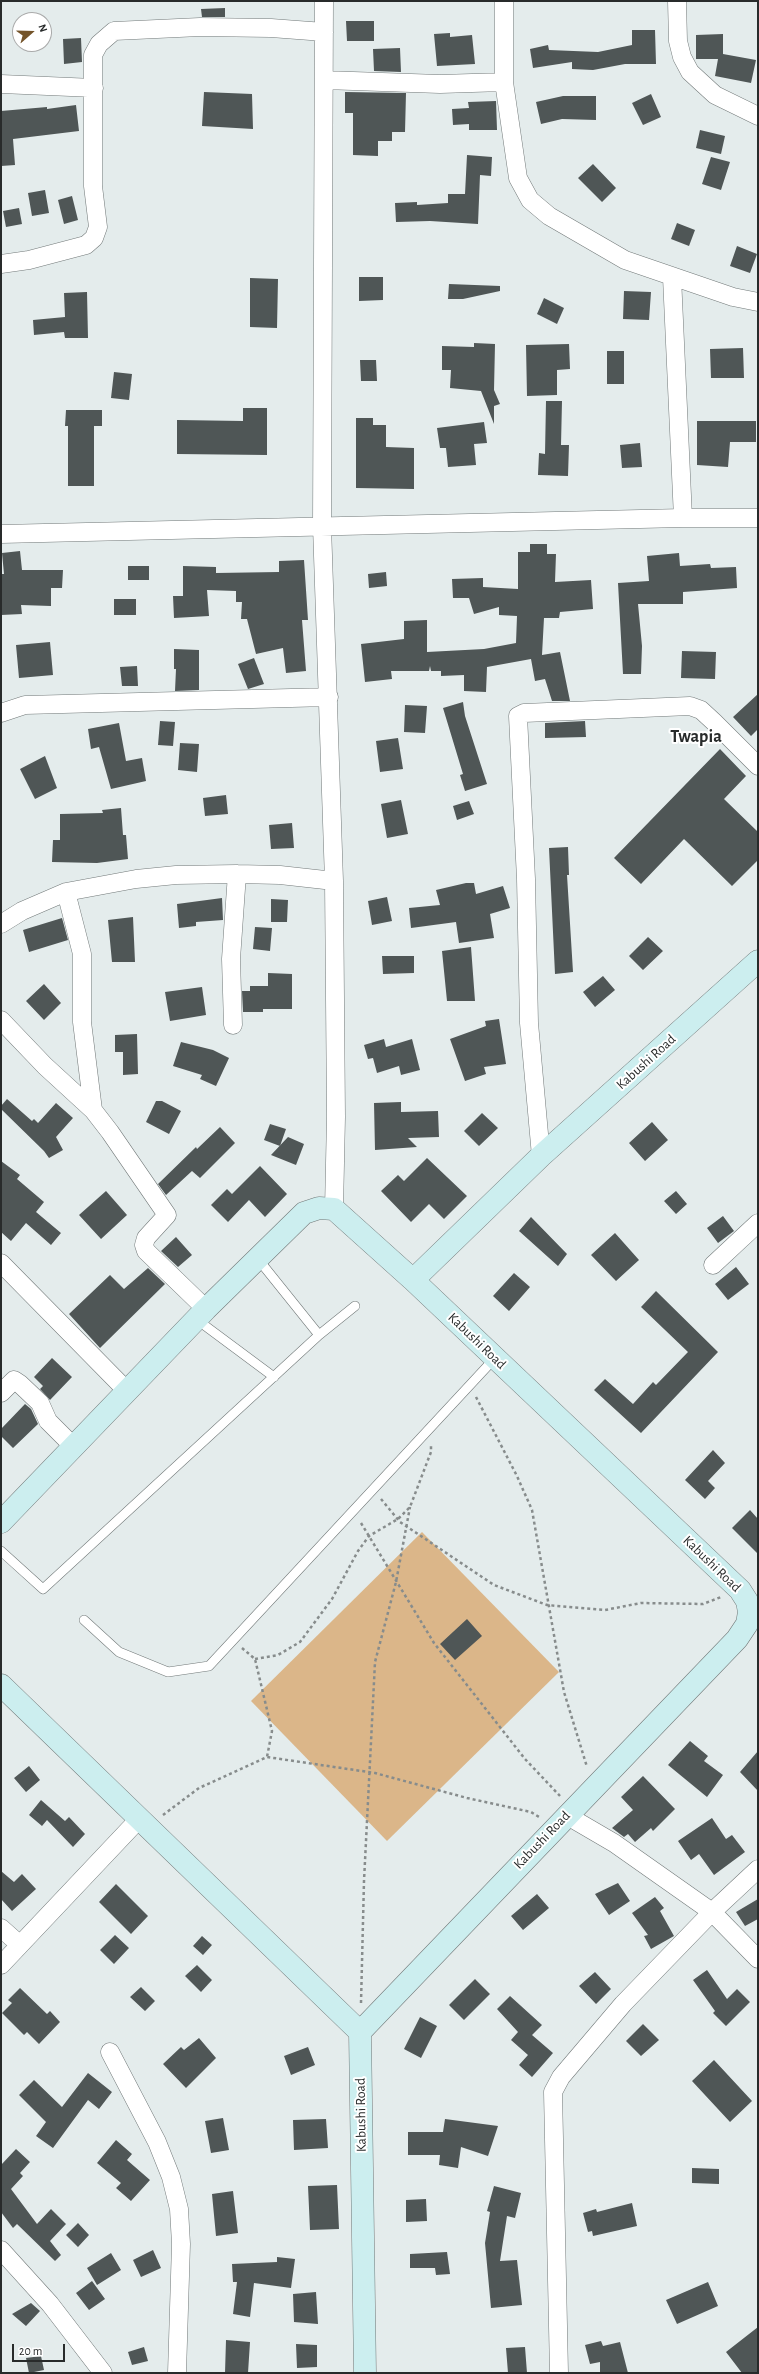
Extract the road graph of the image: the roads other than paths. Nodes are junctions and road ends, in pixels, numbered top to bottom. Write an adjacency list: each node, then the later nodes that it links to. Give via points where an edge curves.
1 (324, 1): 4 (street)
2 (504, 1): 6 (street)
3 (678, 1): 9 (street, via 678,41 682,57 690,72 715,95)
4 (324, 32): 5 (street); 8 (street, via 200,27 114,32 99,44 93,55)
5 (324, 80): 6 (street, via 440,84); 15 (street)
6 (504, 82): 11 (street, via 518,178 530,200 549,216 625,260)
7 (1, 84): 8 (street)
8 (94, 88): 10 (street, via 93,186 98,227 94,238 86,245 29,260)
9 (758, 116)
10 (1, 264)
11 (672, 277): 12 (street); 13 (street)
12 (758, 302)
13 (683, 518): 14 (street); 15 (street)
14 (758, 518)
15 (322, 526): 16 (street); 17 (street)
16 (1, 534)
17 (329, 697): 18 (street, via 25,706); 21 (street)
18 (1, 713)
19 (758, 766): 28 (street, via 701,710 690,706 524,713 518,716 526,878 529,1023)
20 (237, 874): 21 (street, via 280,875); 22 (street, via 143,878); 26 (street, via 231,959)
21 (334, 881): 29 (street)
22 (66, 892): 23 (street); 27 (street, via 82,954 82,1022)
23 (1, 924)
24 (758, 961): 28 (main road, Kabushi Road)
25 (1, 1020): 27 (street, via 45,1066)
26 (233, 1025)
27 (93, 1110): 36 (street, via 167,1215 146,1238 146,1251)
28 (541, 1156): 34 (main road, Kabushi Road)
29 (334, 1209): 31 (main road, via 319,1208 304,1213); 34 (main road)
30 (758, 1223): 33 (street)
31 (257, 1258): 36 (main road); 37 (lane)
32 (1, 1263): 40 (street)
33 (713, 1265)
34 (413, 1280): 38 (main road, Kabushi Road)
35 (355, 1306): 37 (lane)
36 (201, 1314): 39 (lane); 40 (main road)
37 (319, 1335): 39 (lane)
38 (494, 1358): 45 (main road, Kabushi Road); 46 (lane, via 209,1666 168,1672 119,1652)
39 (274, 1377): 44 (lane, via 43,1589)
40 (127, 1391): 42 (main road)
41 (1, 1393): 42 (street, via 14,1380 20,1384 40,1403 48,1420)
42 (73, 1446): 43 (main road)
43 (1, 1522)
44 (1, 1551)
45 (748, 1597): 48 (main road, Kabushi Road, via 747,1624 737,1638)
46 (84, 1620)
47 (1, 1685): 49 (main road)
48 (564, 1817): 51 (street, via 630,1853); 56 (main road, Kabushi Road)
49 (143, 1822): 53 (street); 56 (main road)
50 (758, 1869): 51 (street)
51 (712, 1912): 54 (street); 62 (street, via 622,2004 561,2077 553,2092)
52 (1, 1928): 53 (street)
53 (19, 1944): 55 (street)
54 (758, 1959)
55 (1, 1965)
56 (360, 2032): 61 (main road, Kabushi Road)
57 (110, 2052): 60 (street, via 157,2142 172,2177 179,2208 182,2244)
58 (1, 2250): 59 (street, via 50,2304)
59 (103, 2373)
60 (177, 2373)
61 (365, 2373)
62 (559, 2373)

